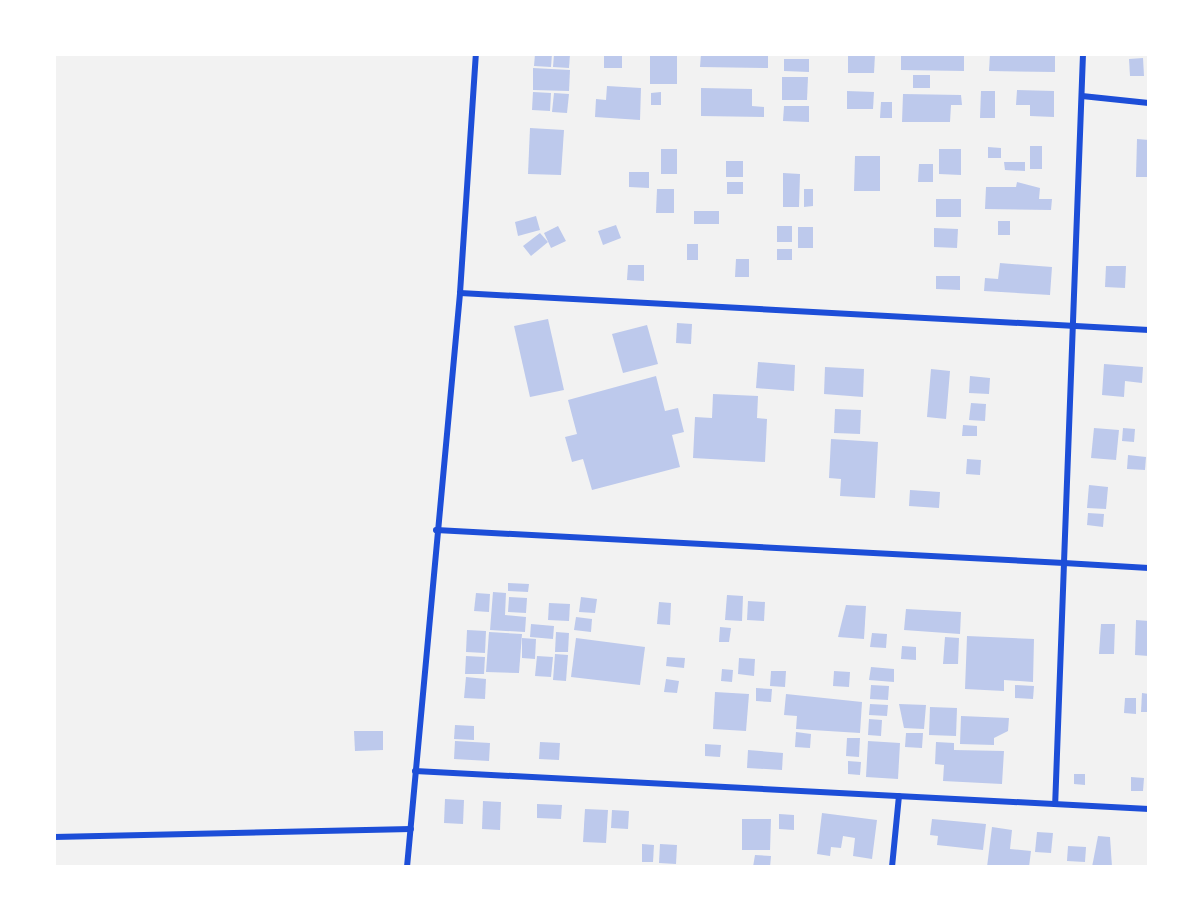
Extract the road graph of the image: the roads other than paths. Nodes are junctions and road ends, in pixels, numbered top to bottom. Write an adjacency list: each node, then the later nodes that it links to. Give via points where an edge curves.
1 (476, 54): 5 (street)
2 (1083, 54): 3 (street)
3 (1082, 96): 4 (street); 6 (street)
4 (1149, 103)
5 (460, 293): 6 (street); 8 (street)
6 (1071, 326): 7 (street); 9 (street)
7 (1149, 330)
8 (436, 530): 9 (street); 11 (street)
9 (1064, 563): 10 (street); 13 (street)
10 (1149, 568)
11 (415, 771): 12 (street); 15 (street)
12 (899, 796): 13 (street); 18 (street)
13 (1055, 803): 14 (street)
14 (1149, 809)
15 (411, 829): 16 (street); 17 (street)
16 (54, 837)
17 (407, 867)
18 (892, 867)

